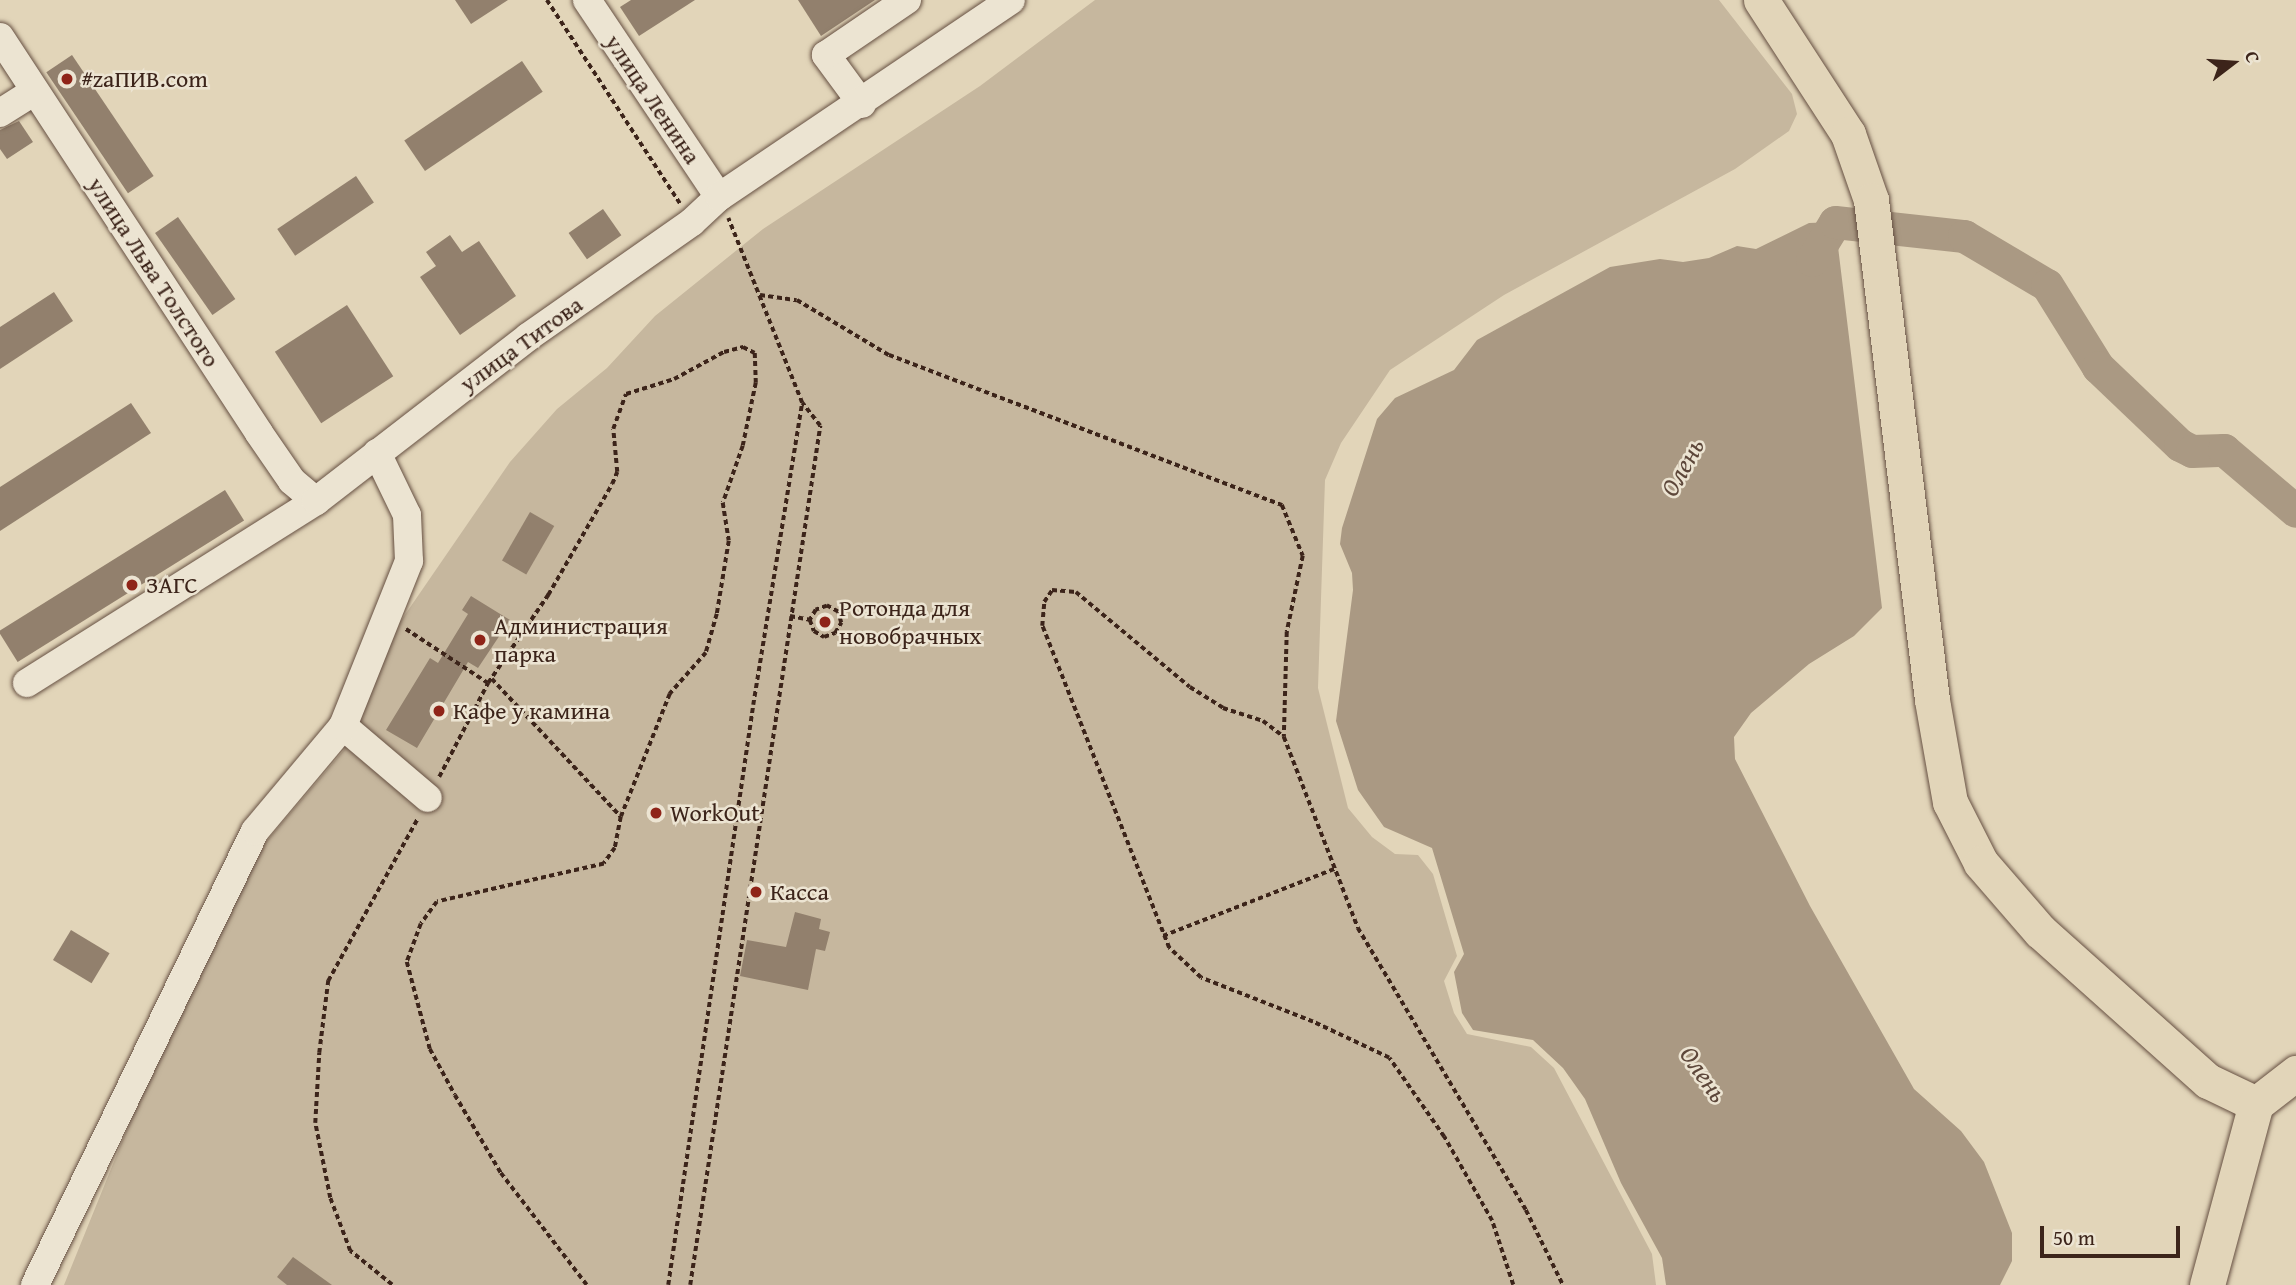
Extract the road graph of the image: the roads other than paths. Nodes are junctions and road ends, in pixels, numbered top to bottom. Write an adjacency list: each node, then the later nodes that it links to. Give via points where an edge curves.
1 (587, 0): 9 (street, улица Ленина)
2 (907, 0): 7 (street, via 826,55)
3 (1761, 0): 16 (main road, via 1848,134 1871,200 1930,687 1950,802 1981,863 2040,932 2208,1081)
4 (997, 4): 7 (street, улица Титова)
5 (0, 37): 6 (street, улица Льва Толстого)
6 (35, 91): 8 (street); 11 (street, улица Льва Толстого, via 259,433 292,481)
7 (862, 104): 9 (street, улица Титова)
8 (0, 113)
9 (719, 197): 10 (street, улица Титова, via 692,222 527,337)
10 (377, 453): 11 (street, улица Титова); 13 (street, via 407,515 409,562)
11 (316, 501): 12 (street, улица Титова)
12 (27, 683)
13 (343, 726): 14 (street); 18 (street, via 255,831)
14 (428, 798)
15 (2296, 1073): 16 (main road)
16 (2256, 1104): 17 (main road)
17 (2213, 1281)
18 (35, 1285)

